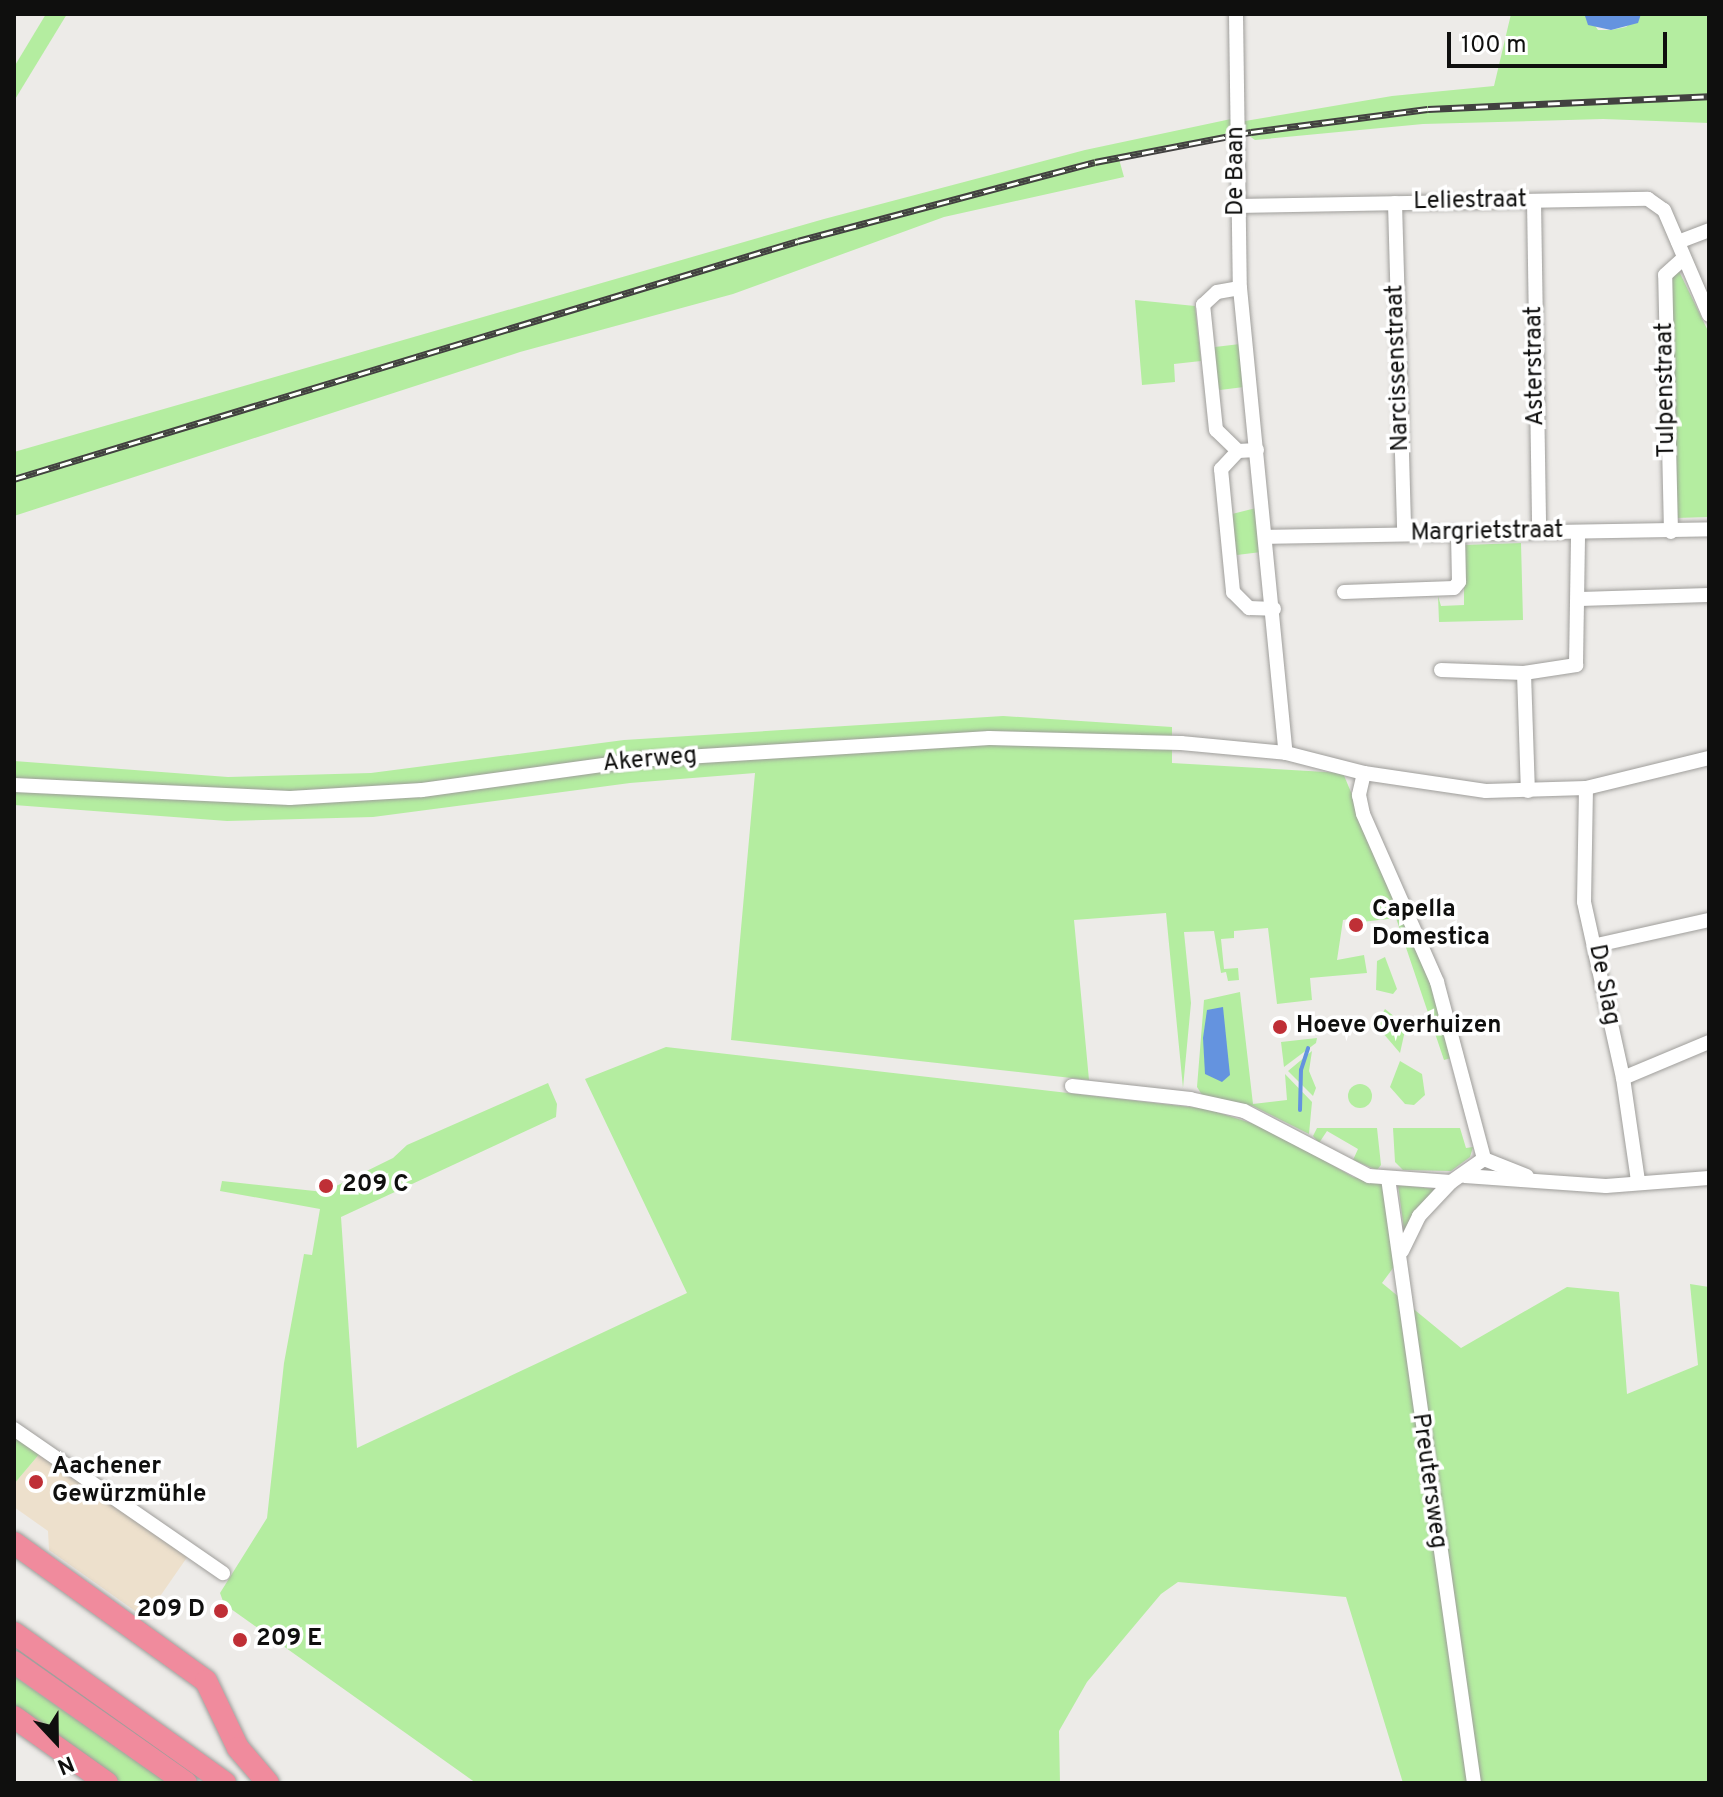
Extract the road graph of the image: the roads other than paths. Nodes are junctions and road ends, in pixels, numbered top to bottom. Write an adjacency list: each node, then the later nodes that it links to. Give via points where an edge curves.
1 (1236, 14): 4 (street, De Baan)
2 (1534, 201): 3 (street, Leliestraat); 6 (street, Leliestraat, via 1648,199 1664,210); 13 (street, Asterstraat)
3 (1395, 203): 4 (street, Leliestraat); 16 (street, Narcissenstraat)
4 (1237, 206): 8 (street, De Baan)
5 (1709, 230): 6 (street)
6 (1678, 242): 7 (street, Tulpenstraat)
7 (1684, 258): 9 (street, Tulpenstraat); 15 (street, Tulpenstraat, via 1665,275)
8 (1240, 288): 10 (street, De Baan); 11 (street, via 1217,292 1203,305 1216,430)
9 (1709, 315)
10 (1257, 450): 11 (street); 18 (street, De Baan)
11 (1238, 451): 22 (street, via 1221,469 1233,592 1249,608)
12 (1709, 529): 15 (street, Margrietstraat)
13 (1539, 532): 14 (street, Margrietstraat); 17 (street, Margrietstraat)
14 (1578, 532): 15 (street, Margrietstraat); 21 (street)
15 (1671, 532)
16 (1404, 534): 17 (street, Margrietstraat); 18 (street, Margrietstraat)
17 (1458, 534): 19 (street, via 1459,582 1454,588)
18 (1265, 537): 22 (street, De Baan)
19 (1344, 592)
20 (1709, 595): 21 (street)
21 (1579, 599): 24 (street, via 1576,665)
22 (1274, 609): 25 (street, De Baan)
23 (1441, 670): 24 (street)
24 (1524, 673): 30 (street)
25 (1286, 753): 27 (street, Akerweg); 28 (street, Akerweg, via 1181,743 989,738 638,760 422,790 290,798)
26 (1709, 758): 29 (street, Akerweg)
27 (1364, 773): 30 (street, Akerweg, via 1436,786); 36 (street, via 1359,795 1363,814 1437,982)
28 (14, 785)
29 (1586, 788): 30 (street, Akerweg); 32 (street, De Slag, via 1584,902)
30 (1528, 791)
31 (1709, 920): 32 (street)
32 (1597, 945): 34 (street, De Slag)
33 (1709, 1042): 34 (street)
34 (1623, 1078): 41 (street, De Slag)
35 (1072, 1086): 39 (street, via 1244,1111 1360,1173)
36 (1484, 1159): 37 (street); 38 (street)
37 (1465, 1176): 38 (street); 42 (street)
38 (1528, 1176): 41 (street, via 1598,1186)
39 (1388, 1178): 42 (street); 43 (street, Preutersweg)
40 (1709, 1178): 41 (street)
41 (1638, 1181)
42 (1451, 1182): 43 (street, via 1419,1216)
43 (1402, 1251): 54 (street, Preutersweg, via 1434,1525)
44 (14, 1429): 46 (street)
45 (14, 1543): 53 (highway, via 206,1681 244,1759)
46 (223, 1573)
47 (14, 1633): 52 (highway)
48 (14, 1662): 51 (highway)
49 (14, 1717): 50 (highway)
50 (107, 1783)
51 (186, 1783)
52 (225, 1783)
53 (268, 1783)
54 (1474, 1783)

